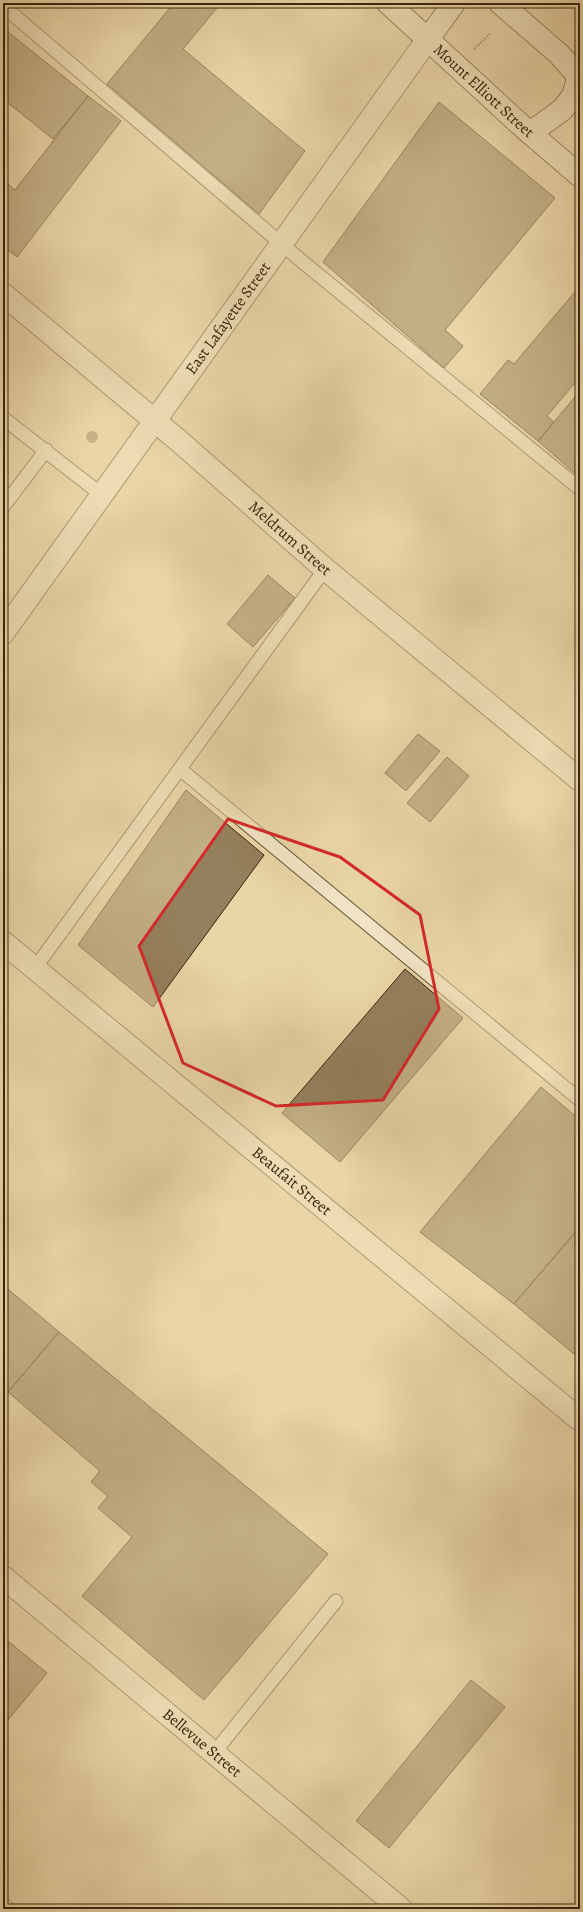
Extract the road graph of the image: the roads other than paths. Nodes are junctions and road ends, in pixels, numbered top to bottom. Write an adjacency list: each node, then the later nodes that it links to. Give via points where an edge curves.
1 (388, 3): 5 (street, Mount Elliott Street)
2 (454, 3): 5 (street, East Lafayette Street)
3 (500, 3): 6 (street, via 559,54)
4 (3, 6): 9 (lane)
5 (428, 39): 7 (street, Mount Elliott Street); 9 (street, East Lafayette Street)
6 (579, 77): 7 (street, via 573,96 562,110)
7 (530, 133): 8 (street, Mount Elliott Street)
8 (580, 176)
9 (281, 244): 12 (street, East Lafayette Street); 14 (lane)
10 (3, 294): 12 (street, Meldrum Street)
11 (3, 418): 13 (lane)
12 (154, 420): 15 (street, East Lafayette Street); 17 (street, Meldrum Street)
13 (46, 450): 15 (lane); 16 (lane)
14 (580, 489)
15 (102, 495): 18 (street, East Lafayette Street)
16 (3, 507)
17 (325, 569): 19 (lane); 20 (street, Meldrum Street)
18 (3, 633)
19 (180, 769): 22 (lane); 23 (lane)
20 (580, 780)
21 (3, 942): 22 (street, Beaufait Street)
22 (35, 968): 24 (street, Beaufait Street)
23 (580, 1100)
24 (580, 1420)
25 (3, 1577): 27 (street, Bellevue Street)
26 (336, 1601): 27 (lane)
27 (214, 1753): 30 (street, Bellevue Street)
28 (3, 1904): 29 (lane)
29 (9, 1909)
30 (401, 1909)

